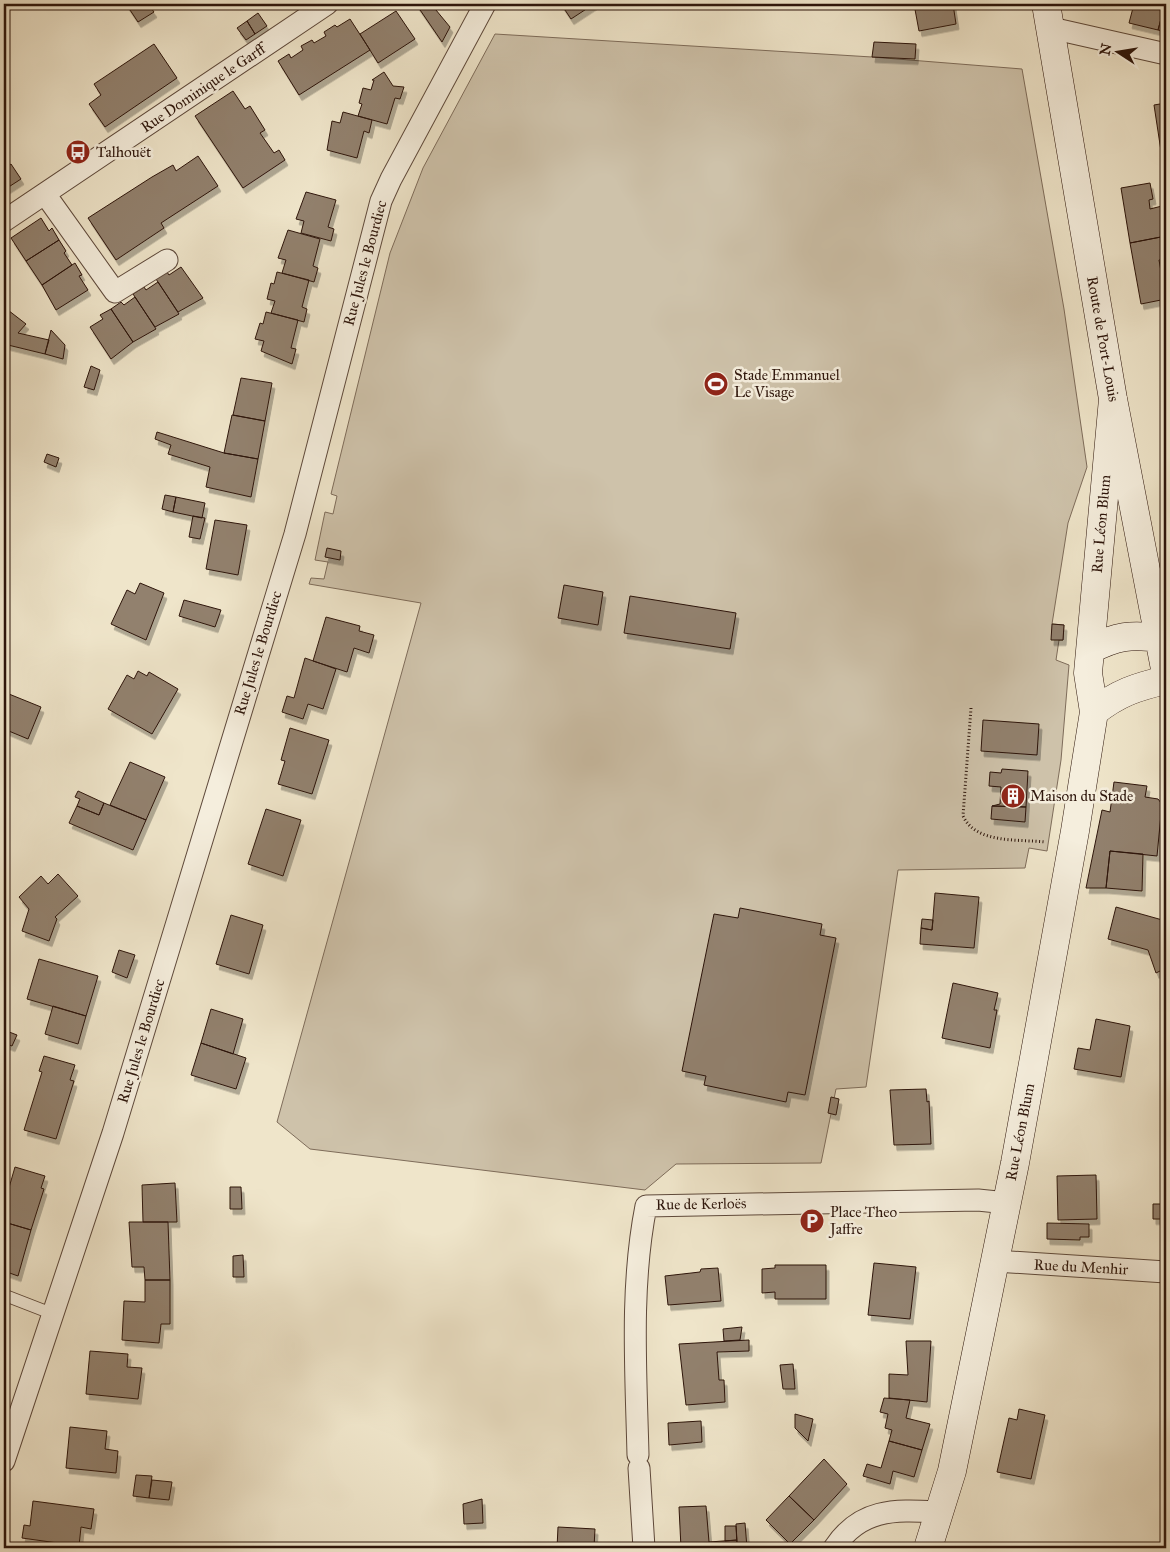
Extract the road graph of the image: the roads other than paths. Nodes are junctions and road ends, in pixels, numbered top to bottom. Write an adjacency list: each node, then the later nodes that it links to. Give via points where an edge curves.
1 (327, 4): 5 (street, Rue Dominique le Garff)
2 (485, 4): 18 (street, Rue Jules le Bourdiec, via 381,201 295,534 113,1133)
3 (1048, 16): 4 (street); 8 (street, Route de Port-Louis)
4 (1166, 54)
5 (46, 194): 6 (street, Rue Dominique le Garff); 7 (street, via 115,292)
6 (4, 221)
7 (167, 260)
8 (1113, 399): 9 (street, Route de Port-Louis); 10 (street, Rue Léon Blum)
9 (1159, 638): 10 (street, via 1136,635 1112,638); 11 (street, Route de Port-Louis)
10 (1091, 649): 13 (street, Rue Léon Blum, via 1088,673)
11 (1166, 674)
12 (1166, 680): 13 (street, via 1116,696)
13 (1094, 712): 14 (street, Rue Léon Blum, via 1073,845)
14 (1007, 1203): 15 (street, Rue Léon Blum); 21 (street, Rue de Kerloës, via 978,1200 646,1206 641,1230 635,1329)
15 (995, 1261): 16 (street, Rue du Menhir); 20 (street, Rue Léon Blum, via 952,1471)
16 (1166, 1272)
17 (4, 1295): 18 (lane)
18 (53, 1314): 19 (street, Rue Jules le Bourdiec)
19 (4, 1461)
20 (940, 1512): 22 (street, via 900,1510 872,1514 844,1533); 23 (street, Rue Léon Blum)
21 (644, 1548)
22 (834, 1548)
23 (928, 1548)

